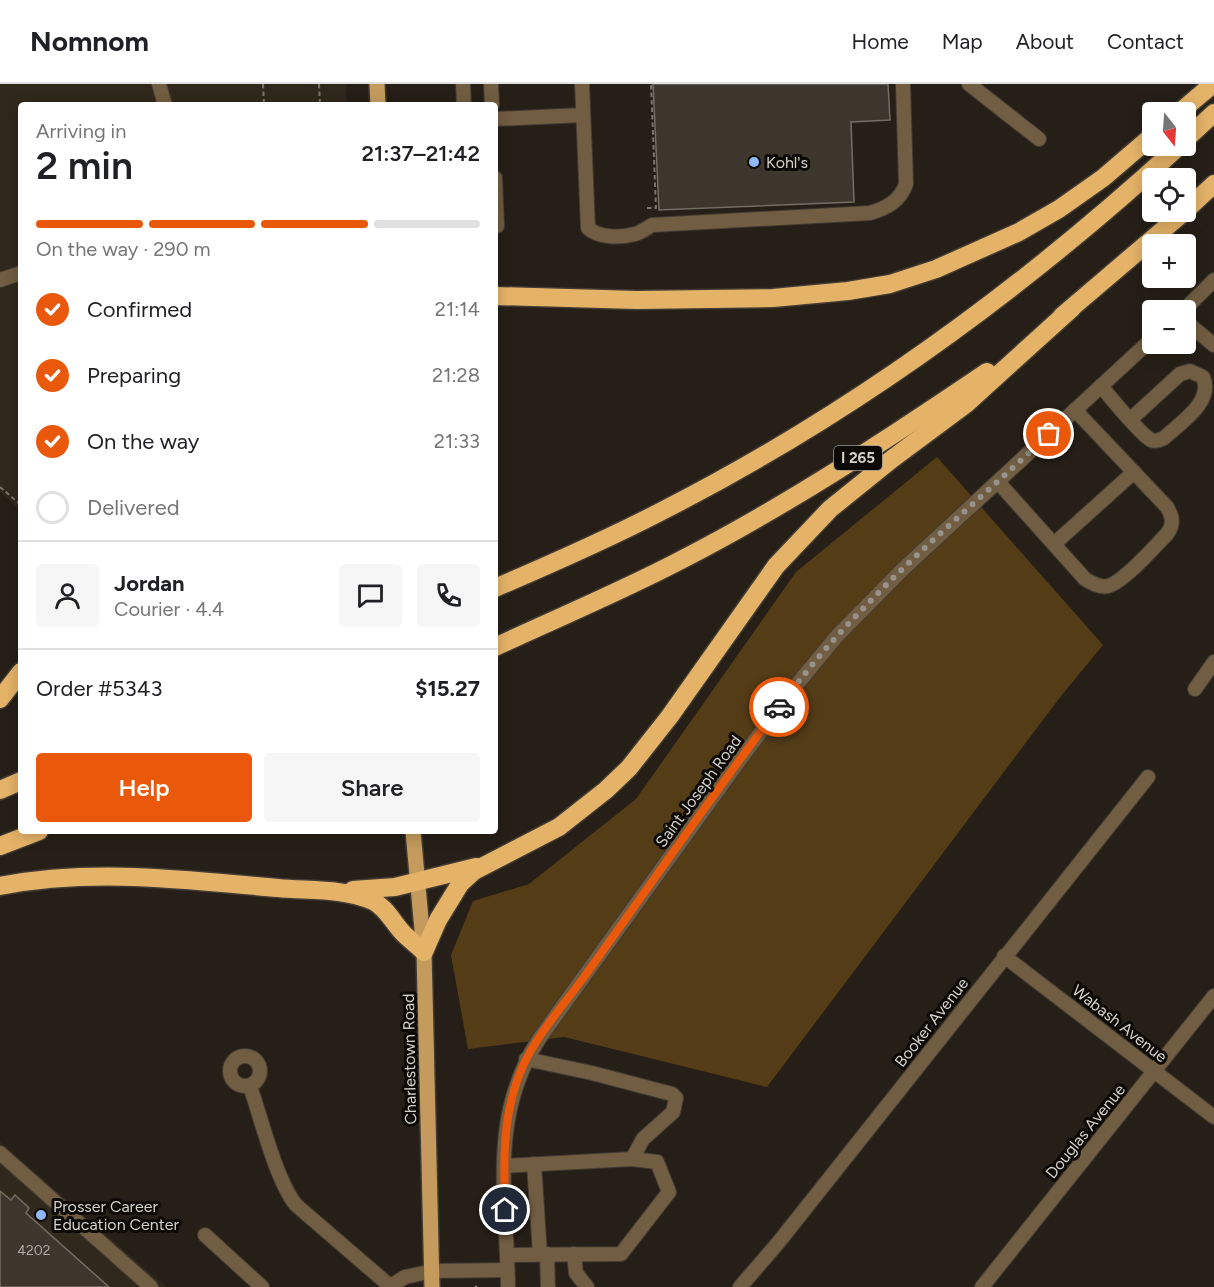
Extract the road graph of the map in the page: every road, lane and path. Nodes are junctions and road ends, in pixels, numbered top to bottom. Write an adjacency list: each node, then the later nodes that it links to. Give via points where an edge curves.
1 (159, 84): 12 (street)
2 (263, 84): 13 (path)
3 (319, 84): 14 (path)
4 (377, 84): 15 (main road)
5 (463, 84): 16 (street)
6 (491, 84): 17 (street)
7 (582, 84): 20 (street)
8 (651, 84): 28 (path, via 656,208)
9 (903, 84): 20 (street, via 906,184 896,201 870,213 652,225 635,234 602,236 588,228)
10 (969, 84): 23 (street)
11 (1213, 84): 18 (highway)
12 (164, 102)
13 (264, 102)
14 (320, 102)
15 (378, 102)
16 (464, 102)
17 (492, 102)
18 (1192, 102)
19 (1214, 113): 22 (highway)
20 (583, 115): 21 (street)
21 (498, 119)
22 (1196, 130)
23 (1039, 139)
24 (1142, 145): 33 (highway, via 1103,178 1019,232 936,269 890,284 773,298)
25 (1168, 156): 47 (highway, via 1014,286 887,378 662,511)
26 (1214, 184): 27 (highway, I 265)
27 (1196, 201)
28 (647, 208)
29 (1172, 222): 35 (highway, I 265)
30 (18, 274): 31 (street)
31 (0, 280)
32 (1214, 280): 34 (street)
33 (498, 296)
34 (1194, 300)
35 (1072, 308): 48 (highway, I 265, via 912,424 778,507 682,560); 59 (highway, via 966,404 860,484 802,537 753,597 650,743 606,790 559,827)
36 (1196, 330): 37 (street)
37 (1214, 345)
38 (1142, 348): 39 (street, Saint Joseph Road)
39 (1101, 387): 40 (street, Saint Joseph Road); 41 (street)
40 (1075, 410): 42 (street); 43 (street, Saint Joseph Road)
41 (1131, 419): 41 (street, via 1180,374 1194,372 1203,377 1206,389 1201,403 1164,438 1153,441)
42 (1134, 472): 46 (street); 46 (street, via 1167,507 1172,526 1125,575 1109,586 1096,586)
43 (998, 482): 46 (street); 66 (street, Saint Joseph Road, via 866,606 798,683)
44 (0, 487): 45 (path)
45 (18, 502)
46 (1054, 544)
47 (498, 587)
48 (498, 646)
49 (1214, 662): 51 (street)
50 (18, 676): 52 (highway)
51 (1195, 689)
52 (0, 699)
53 (1148, 777): 64 (street, Booker Avenue)
54 (18, 782): 55 (highway)
55 (0, 790)
56 (31, 834): 58 (highway)
57 (413, 834): 60 (main road, Charlestown Road)
58 (0, 846)
59 (489, 863): 60 (highway); 63 (highway, via 460,884)
60 (417, 880): 62 (highway, via 395,887); 63 (main road, Charlestown Road)
61 (0, 886): 62 (highway, via 102,875)
62 (339, 890): 63 (highway, via 383,907)
63 (424, 952): 79 (main road, Charlestown Road)
64 (1005, 956): 67 (street, Wabash Avenue); 86 (street, Booker Avenue)
65 (1214, 996): 67 (street, Douglas Avenue)
66 (526, 1059): 71 (street, via 672,1094 676,1098 673,1112 643,1139); 73 (street, Saint Joseph Road, via 510,1105)
67 (1155, 1071): 69 (street, Wabash Avenue); 87 (street, Douglas Avenue)
68 (250, 1086): 80 (street, via 289,1197)
69 (1214, 1117)
70 (0, 1153): 81 (street)
71 (632, 1159): 72 (street); 76 (street, via 657,1162 669,1192 621,1254)
72 (534, 1164): 73 (street); 75 (street)
73 (504, 1166): 77 (street, Saint Joseph Road)
74 (205, 1235): 82 (street)
75 (544, 1254): 76 (street); 77 (street); 84 (street)
76 (574, 1254): 85 (street, via 576,1273)
77 (507, 1255): 78 (street, Saint Joseph Road)
78 (507, 1270): 79 (street); 83 (street, Saint Joseph Road)
79 (432, 1279): 80 (street, via 405,1277)
80 (390, 1286)
81 (151, 1287)
82 (262, 1287)
83 (508, 1287)
84 (548, 1287)
85 (587, 1287)
86 (740, 1287)
87 (982, 1287)

